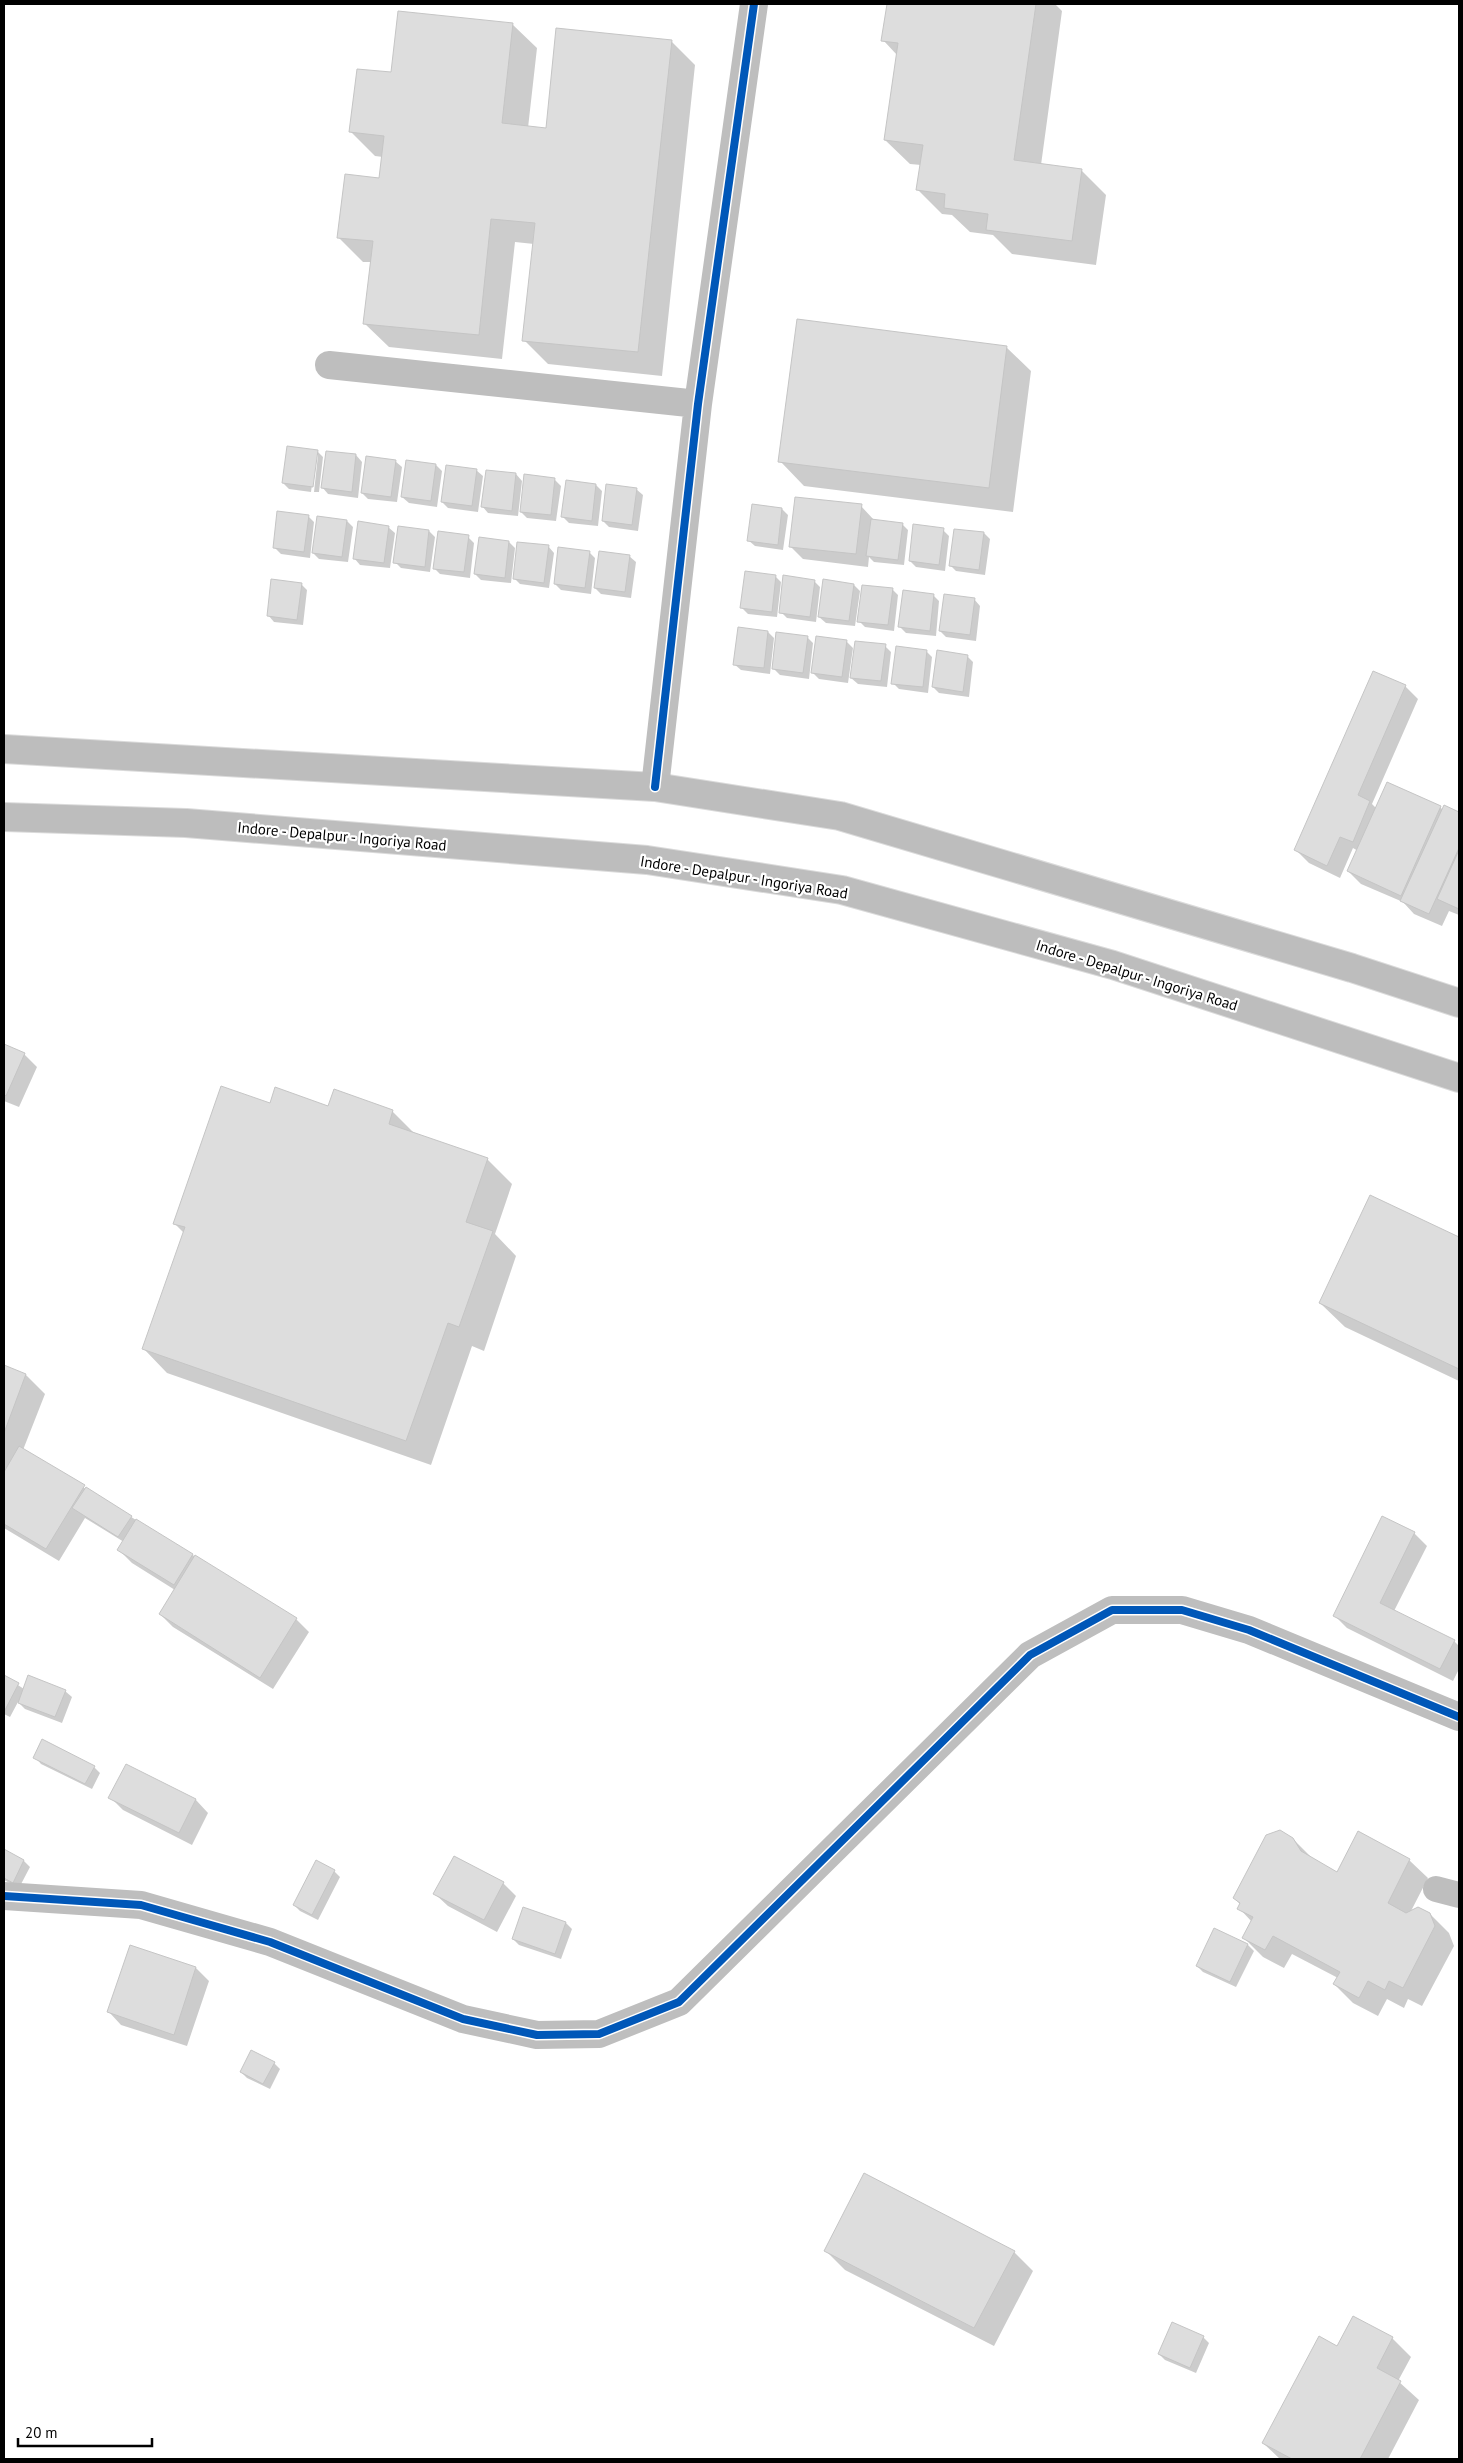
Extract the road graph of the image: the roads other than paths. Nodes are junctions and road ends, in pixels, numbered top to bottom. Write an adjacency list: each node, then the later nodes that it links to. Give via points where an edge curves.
1 (754, 4): 3 (street)
2 (329, 365): 3 (street)
3 (698, 404): 5 (street)
4 (4, 749): 5 (main road)
5 (655, 788): 7 (main road, via 840,816 1352,968)
6 (4, 817): 8 (main road, Indore - Depalpur - Ingoriya Road, via 186,823 637,859 842,890 1113,965)
7 (1459, 1003)
8 (1459, 1078)
9 (1459, 1717): 10 (street, via 1250,1630 1182,1610 1112,1610 1030,1655 679,2002 599,2034 537,2035 463,2019 270,1942 141,1905)
10 (4, 1896)

